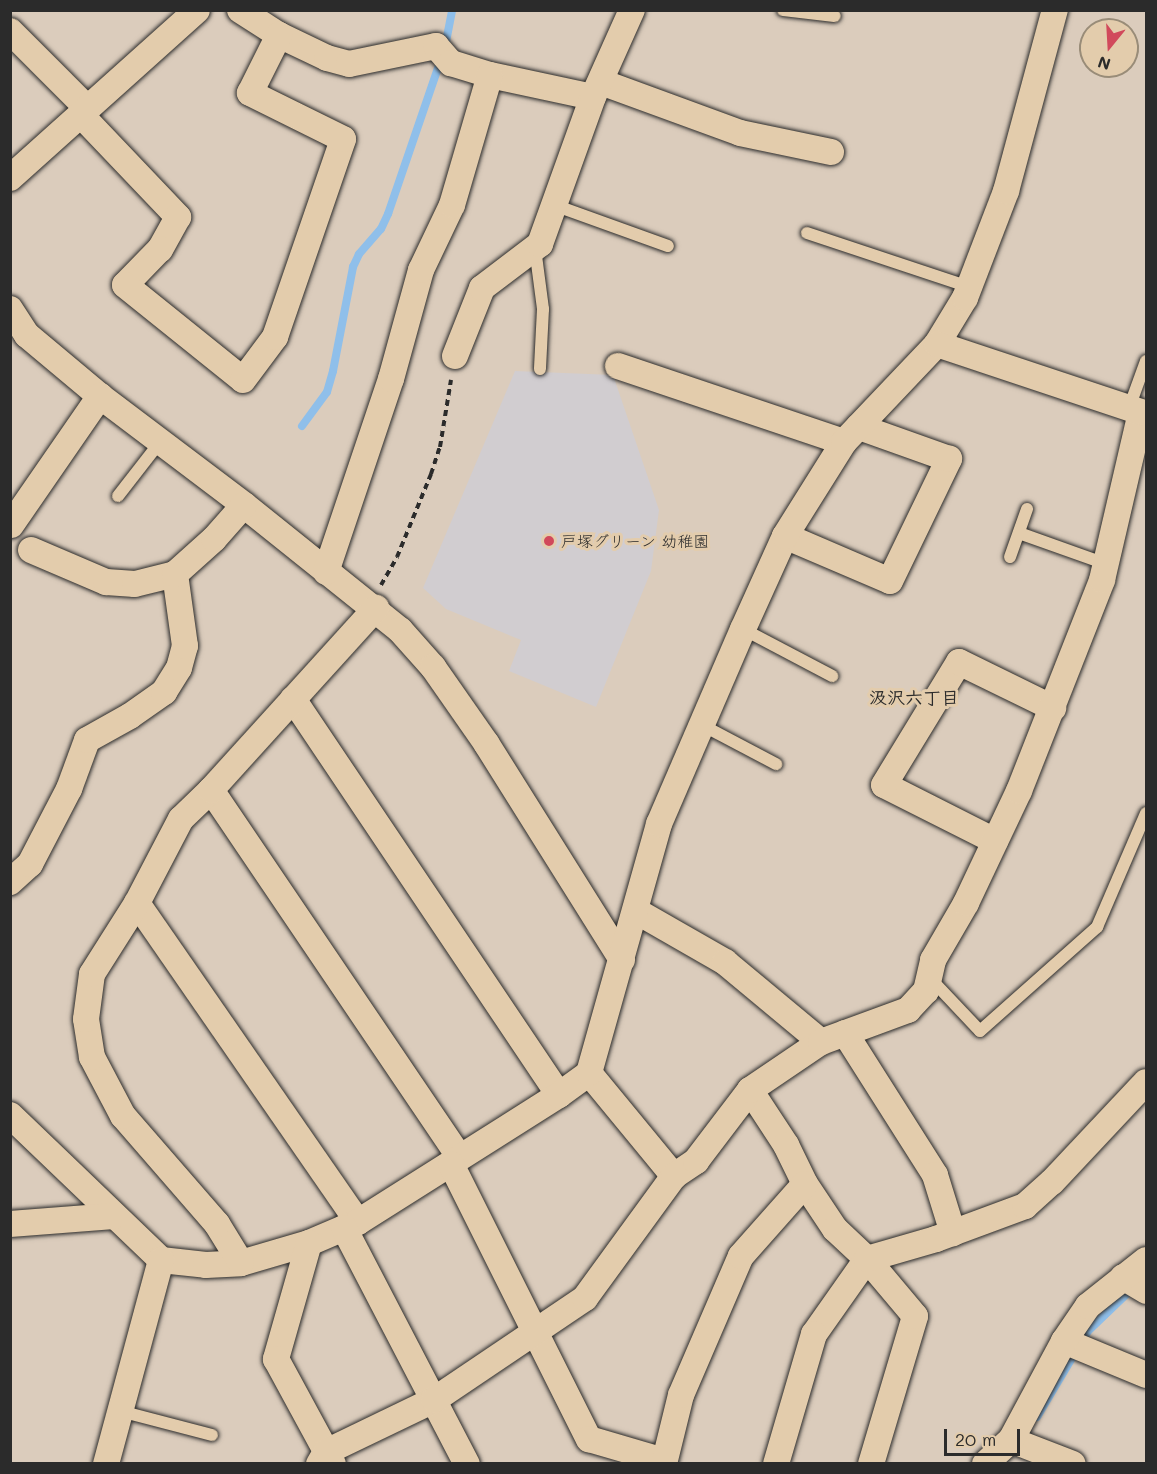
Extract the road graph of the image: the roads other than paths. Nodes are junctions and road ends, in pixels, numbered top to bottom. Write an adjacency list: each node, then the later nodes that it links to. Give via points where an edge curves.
1 (197, 10): 11 (street)
2 (240, 10): 8 (street)
3 (632, 10): 10 (street)
4 (783, 10): 6 (lane)
5 (1055, 10): 18 (street, via 1006,191)
6 (835, 16)
7 (10, 31): 11 (street)
8 (279, 35): 9 (street, via 349,64 436,46 451,63); 11 (street, via 250,93 343,139 275,338 243,380 125,285 160,249 178,216)
9 (490, 75): 10 (street); 38 (street, via 452,205 421,270 391,379)
10 (597, 89): 12 (street, via 740,133); 14 (street)
11 (84, 111): 13 (street)
12 (831, 152)
13 (11, 177)
14 (554, 205): 16 (lane); 17 (street)
15 (807, 233): 18 (lane)
16 (668, 246)
17 (536, 248): 21 (street, via 482,288); 24 (lane, via 543,309)
18 (969, 287): 20 (street)
19 (10, 309): 25 (street, via 27,335)
20 (937, 344): 26 (street); 27 (street)
21 (455, 356)
22 (1146, 361): 26 (lane)
23 (618, 366): 27 (street)
24 (540, 369)
25 (100, 396): 28 (street); 32 (street)
26 (1139, 412): 37 (street)
27 (852, 435): 34 (street); 34 (street, via 949,459 890,581)
28 (160, 442): 29 (lane); 30 (street)
29 (118, 496)
30 (244, 505): 38 (street); 39 (street)
31 (1027, 509): 33 (lane)
32 (11, 525)
33 (1018, 533): 36 (lane); 37 (lane)
34 (785, 536): 41 (street)
35 (31, 550): 39 (street, via 106,582 135,584)
36 (1010, 557)
37 (1106, 564): 44 (street)
38 (326, 572): 40 (street)
39 (175, 574): 50 (street, via 185,646 179,668 164,692 87,740 69,789 30,864)
40 (376, 608): 43 (street); 53 (street, via 433,667 486,743)
41 (743, 629): 42 (lane); 45 (street)
42 (832, 676)
43 (293, 699): 47 (street); 60 (street)
44 (1053, 708): 49 (street); 49 (street, via 959,662 884,785)
45 (702, 725): 46 (lane); 52 (street, via 659,824)
46 (776, 764)
47 (211, 790): 51 (street, via 181,819); 62 (street)
48 (1146, 813): 54 (lane, via 1097,927 981,1031)
49 (995, 841): 54 (street, via 933,960)
50 (10, 882)
51 (137, 903): 67 (street); 73 (street, via 92,974 86,1019 92,1057 123,1116 217,1224)
52 (636, 910): 53 (street); 56 (street, via 725,962)
53 (622, 960): 57 (street)
54 (929, 977): 55 (street, via 926,991 908,1010)
55 (845, 1033): 56 (street); 68 (street, via 935,1175)
56 (821, 1042): 58 (street)
57 (589, 1073): 60 (street); 63 (street)
58 (750, 1090): 63 (street, via 696,1161); 64 (street, via 786,1145)
59 (1143, 1093): 68 (street, via 1025,1206)
60 (559, 1095): 62 (street)
61 (10, 1115): 65 (street)
62 (455, 1160): 67 (street); 75 (street)
63 (674, 1176): 75 (street, via 585,1298)
64 (805, 1184): 70 (street, via 835,1229); 83 (street, via 741,1256 681,1395)
65 (114, 1216): 66 (street); 71 (street)
66 (10, 1224)
67 (351, 1225): 69 (street); 78 (street)
68 (953, 1233): 70 (street)
69 (309, 1243): 73 (street); 82 (street, via 276,1359)
70 (867, 1259): 86 (street, via 814,1334); 87 (street, via 915,1316)
71 (161, 1260): 73 (street); 79 (street)
72 (1146, 1260): 74 (street)
73 (241, 1263)
74 (1136, 1285): 76 (street, via 1088,1306)
75 (536, 1333): 78 (street); 83 (street, via 589,1439)
76 (1074, 1345): 77 (street); 81 (street)
77 (1146, 1375)
78 (434, 1400): 82 (street); 85 (street)
79 (120, 1411): 80 (lane); 84 (street)
80 (212, 1435)
81 (1011, 1440): 88 (street); 89 (street)
82 (326, 1460)
83 (664, 1462)
84 (106, 1464)
85 (467, 1464)
86 (776, 1464)
87 (871, 1464)
88 (985, 1464)
89 (1073, 1464)

